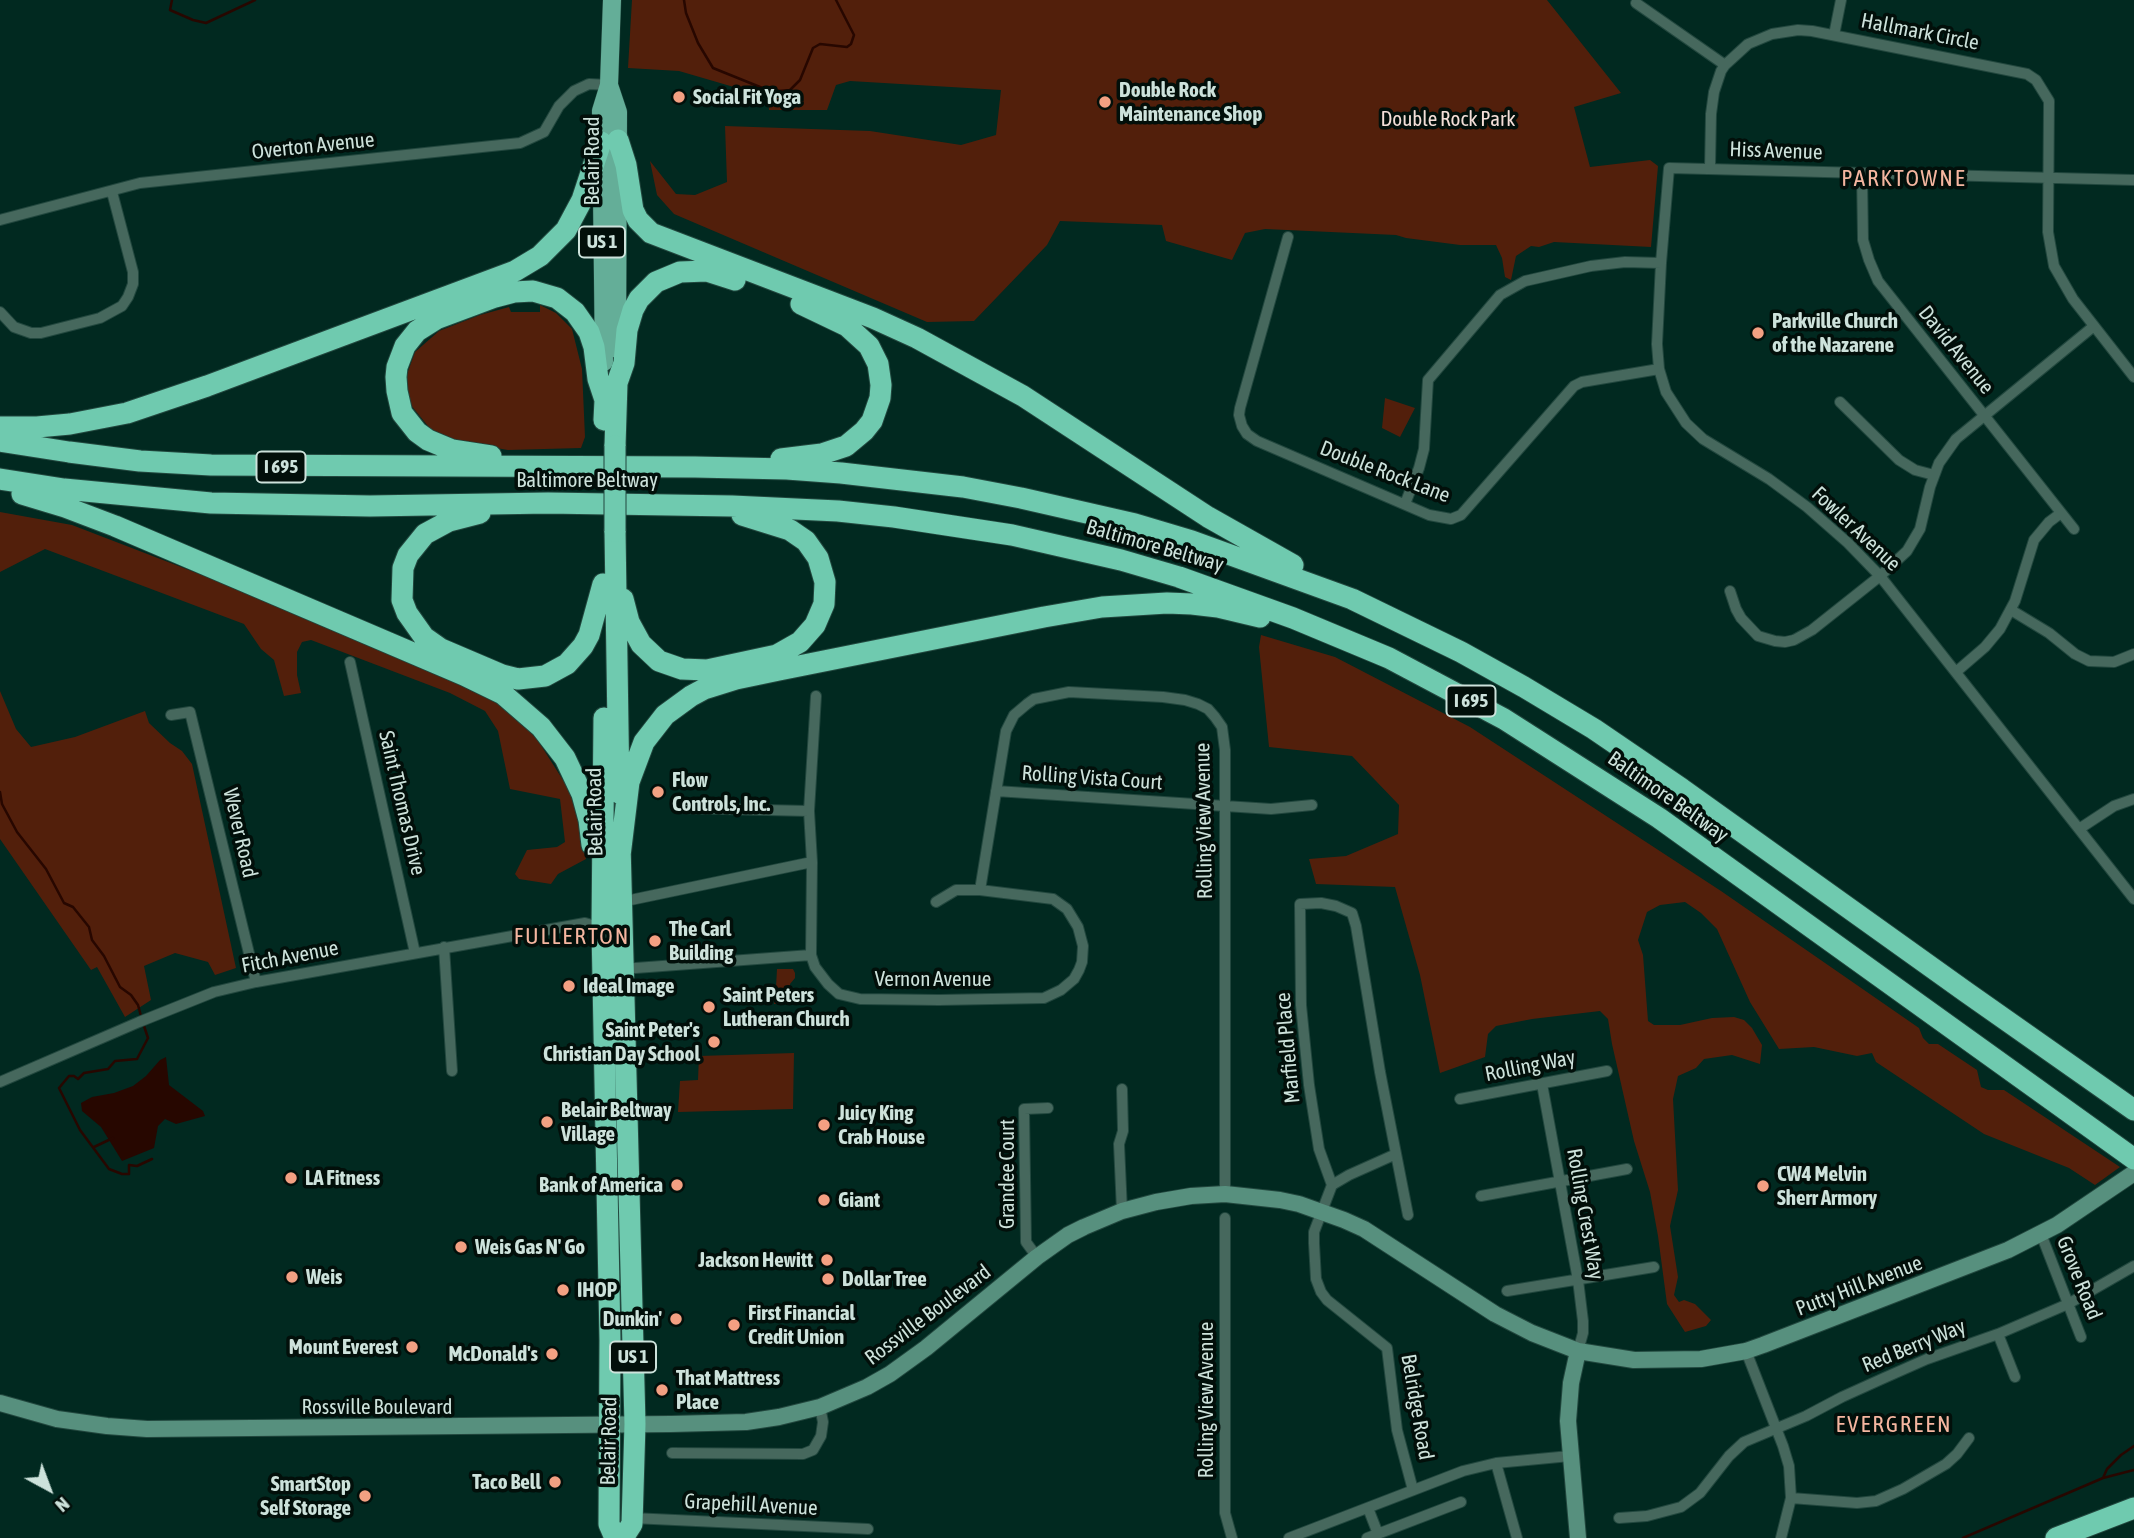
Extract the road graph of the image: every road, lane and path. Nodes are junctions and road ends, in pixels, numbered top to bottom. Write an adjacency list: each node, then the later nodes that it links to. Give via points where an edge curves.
1 (612, 0): 6 (main road, Belair Road / US 1)
2 (1841, 0): 4 (street)
3 (1636, 3): 5 (street)
4 (1834, 35): 5 (street, Hallmark Circle, via 1798,30 1772,34 1748,44); 11 (street, Hallmark Circle, via 2032,77 2049,101)
5 (1725, 65): 9 (street, Hallmark Circle, via 1713,98)
6 (609, 85): 7 (main road, Belair Road / US 1, via 601,111); 13 (street, Overton Avenue, via 574,91 544,132 520,143 140,183)
7 (610, 141): 21 (main road, Belair Road / US 1); 24 (highway, via 566,230 540,256 514,271 127,413 70,424); 39 (highway, via 626,165 632,211 651,233 917,338 1023,396 1208,517)
8 (1669, 168): 9 (street, Hiss Avenue); 16 (street, Fowler Avenue)
9 (1710, 169): 10 (street, Hiss Avenue)
10 (1862, 173): 11 (street, Hiss Avenue); 23 (street, David Avenue, via 1862,230 1872,270)
11 (2048, 178): 12 (street, Hiss Avenue); 18 (street, Hallmark Circle, via 2048,232 2054,266 2065,289)
12 (2134, 180)
13 (112, 192): 14 (street, Overton Avenue); 17 (street, via 133,272 133,284 122,306 100,318 41,333 14,327)
14 (0, 220)
15 (1288, 237): 32 (street, Double Rock Lane, via 1240,408 1242,426 1257,441)
16 (1661, 263): 19 (street, Fowler Avenue); 32 (street, via 1591,266 1525,281 1500,295 1428,380 1424,449)
17 (0, 312)
18 (2094, 326): 20 (street, Hallmark Circle); 23 (street)
19 (1659, 369): 32 (street, Double Rock Lane, via 1574,386 1459,516 1441,518); 36 (street, Fowler Avenue, via 1672,404 1695,432 1799,501)
20 (2134, 377)
21 (611, 392): 26 (highway, via 598,379 589,332 567,304 545,294 514,292 495,297 436,319 405,346 397,367 397,391 402,414 417,432 452,450); 27 (highway, via 624,363 630,320 639,299 656,282 680,272 707,271 809,307 847,326 869,346 878,364 880,398 872,421 854,440 822,454); 37 (highway, Belair Road / US 1, bridge)
22 (1840, 402): 28 (street, via 1899,460)
23 (1983, 415): 28 (street, via 1949,446); 34 (street, David Avenue)
24 (0, 427)
25 (0, 441): 26 (highway, Baltimore Beltway / I 695, via 69,453 211,465)
26 (563, 465): 27 (highway, Baltimore Beltway / I 695)
27 (695, 467): 39 (highway, Baltimore Beltway / I 695, via 841,473 1021,498 1192,541)
28 (1934, 475): 36 (street, via 1920,529 1907,551)
29 (0, 479): 31 (highway, Baltimore Beltway / I 695, via 211,503)
30 (0, 487): 60 (highway, via 115,526 503,694 541,727 575,776 589,820)
31 (548, 503): 33 (highway, Baltimore Beltway / I 695); 37 (highway, via 470,515 425,534 403,568 402,600 414,625 441,649 502,676 545,676 567,664 583,646)
32 (1405, 504)
33 (698, 506): 37 (highway, via 780,526 798,534 813,549 822,567 826,594 820,616 800,642 776,655 707,670 671,666 641,644); 46 (highway, Baltimore Beltway / I 695, via 894,517 1012,535 1121,560 1325,631 1389,658)
34 (2061, 513): 35 (street, David Avenue); 40 (street, via 2034,540)
35 (2074, 529)
36 (1880, 576): 38 (street, via 1812,630 1785,642 1752,631 1736,610); 43 (street, Fowler Avenue)
37 (610, 579): 54 (highway, Belair Road / US 1); 60 (highway, Belair Road / US 1)
38 (1730, 591)
39 (1352, 599): 73 (highway, Baltimore Beltway / I 695, via 1461,652 1594,729)
40 (2011, 610): 41 (street, via 2089,661 2114,662); 43 (street, via 1993,638)
41 (2134, 654)
42 (349, 662): 62 (street, Saint Thomas Drive)
43 (1956, 672): 53 (street, Fowler Avenue)
44 (816, 696): 52 (street)
45 (171, 715): 65 (street, Wever Road, via 190,712 196,728)
46 (1504, 719): 54 (highway, via 1386,663 1245,613 1167,603 1102,607 704,689 665,715 644,742 629,782); 76 (highway, Baltimore Beltway / I 695, via 1659,818)
47 (996, 791): 50 (street, Rolling Vista Court); 50 (street, Rolling View Avenue, via 1010,721 1034,699 1069,692 1163,697 1204,706 1222,727); 56 (street, Rolling View Avenue)
48 (2134, 799): 53 (street)
49 (1312, 805): 50 (street, Rolling Vista Court)
50 (1224, 807): 79 (street, Rolling View Avenue)
51 (679, 808): 52 (street)
52 (809, 811): 55 (street)
53 (2079, 829): 57 (street, Fowler Avenue)
54 (620, 856): 58 (highway, Belair Road / US 1)
55 (812, 862): 58 (street); 63 (street)
56 (980, 890): 59 (street, Vernon Avenue, via 956,890); 63 (street, Vernon Avenue, via 1046,897 1063,905 1075,919 1083,946 1074,979 1044,998 860,999 839,994)
57 (2134, 899)
58 (621, 902): 64 (highway, Belair Road / US 1)
59 (936, 902)
60 (602, 928): 61 (street, Fitch Avenue, via 585,923); 64 (highway, Belair Road / US 1)
61 (444, 947): 62 (street, Fitch Avenue); 66 (street)
62 (415, 953): 65 (street, Fitch Avenue)
63 (811, 955): 64 (street)
64 (613, 969): 99 (highway, Belair Road / US 1); 100 (highway, Belair Road / US 1)
65 (256, 982): 68 (street, Fitch Avenue, via 214,992)
66 (452, 1071)
67 (1607, 1071): 69 (street, Rolling Way)
68 (0, 1082)
69 (1542, 1084): 71 (street, Rolling Way); 77 (street, Rolling Crest Way)
70 (1122, 1090): 81 (street)
71 (1460, 1099)
72 (1048, 1108): 86 (street, Grandee Court, via 1024,1109 1026,1242)
73 (2134, 1110)
74 (1396, 1154): 78 (street); 78 (street, Marfield Place, via 1352,914 1321,903 1300,904 1301,1005 1309,1085 1318,1149); 83 (street)
75 (1627, 1169): 77 (street)
76 (2133, 1169): 85 (main road, Putty Hill Avenue)
77 (1560, 1181): 80 (street); 89 (street, Rolling Crest Way)
78 (1332, 1185): 82 (street, Belridge Road)
79 (1225, 1194): 81 (main road, Rossville Boulevard, via 1172,1199); 82 (main road, Rossville Boulevard, via 1280,1200)
80 (1481, 1196)
81 (1122, 1211): 86 (main road, Rossville Boulevard, via 1068,1235)
82 (1322, 1211): 94 (main road, Rossville Boulevard, via 1364,1229 1495,1314); 106 (street, Belridge Road, via 1314,1232 1316,1279 1327,1300 1387,1348 1397,1430)
83 (1408, 1215)
84 (1225, 1218): 117 (street, Rolling View Avenue, via 1225,1513)
85 (2040, 1234): 91 (street, Grove Road); 95 (main road, Putty Hill Avenue, via 1949,1274)
86 (1037, 1257): 98 (main road, Rossville Boulevard, via 908,1362 867,1387)
87 (2134, 1266): 91 (street, Red Berry Way)
88 (1654, 1267): 89 (street)
89 (1578, 1280): 90 (street); 94 (street, Rolling Crest Way, via 1584,1321)
90 (1507, 1291)
91 (2068, 1304): 92 (street, Red Berry Way); 93 (street, Grove Road)
92 (1998, 1334): 96 (street); 101 (street, Red Berry Way, via 1927,1359)
93 (2081, 1337)
94 (1578, 1351): 95 (main road, Putty Hill Avenue, via 1664,1361); 104 (main road, via 1568,1408)
95 (1746, 1351): 101 (street)
96 (2015, 1377)
97 (0, 1403): 99 (main road, Rossville Boulevard, via 57,1419 146,1429)
98 (820, 1407): 100 (main road, Rossville Boulevard, via 746,1422); 103 (street, via 821,1436 813,1450 803,1454)
99 (610, 1424): 100 (main road, Rossville Boulevard); 115 (highway, Belair Road / US 1, via 609,1524)
100 (635, 1424): 111 (highway, Belair Road / US 1)
101 (1775, 1428): 107 (street, via 1788,1466); 112 (street, Red Berry Way, via 1738,1447 1700,1493 1681,1507)
102 (1969, 1438): 107 (street, via 1946,1464 1876,1501)
103 (672, 1453)
104 (1570, 1456): 105 (street); 120 (main road)
105 (1496, 1463): 106 (street); 119 (street)
106 (1413, 1490): 109 (street)
107 (1791, 1498): 121 (street)
108 (1461, 1502): 114 (street)
109 (1367, 1508): 114 (street); 118 (street)
110 (2134, 1508): 122 (highway)
111 (632, 1518): 113 (street, Grapehill Avenue); 116 (highway, Belair Road / US 1)
112 (1619, 1518)
113 (869, 1529)
114 (1372, 1536)
115 (615, 1538)
116 (624, 1538)
117 (1233, 1538)
118 (1289, 1538)
119 (1517, 1538)
120 (1578, 1538)
121 (1781, 1538)
122 (2056, 1538)

